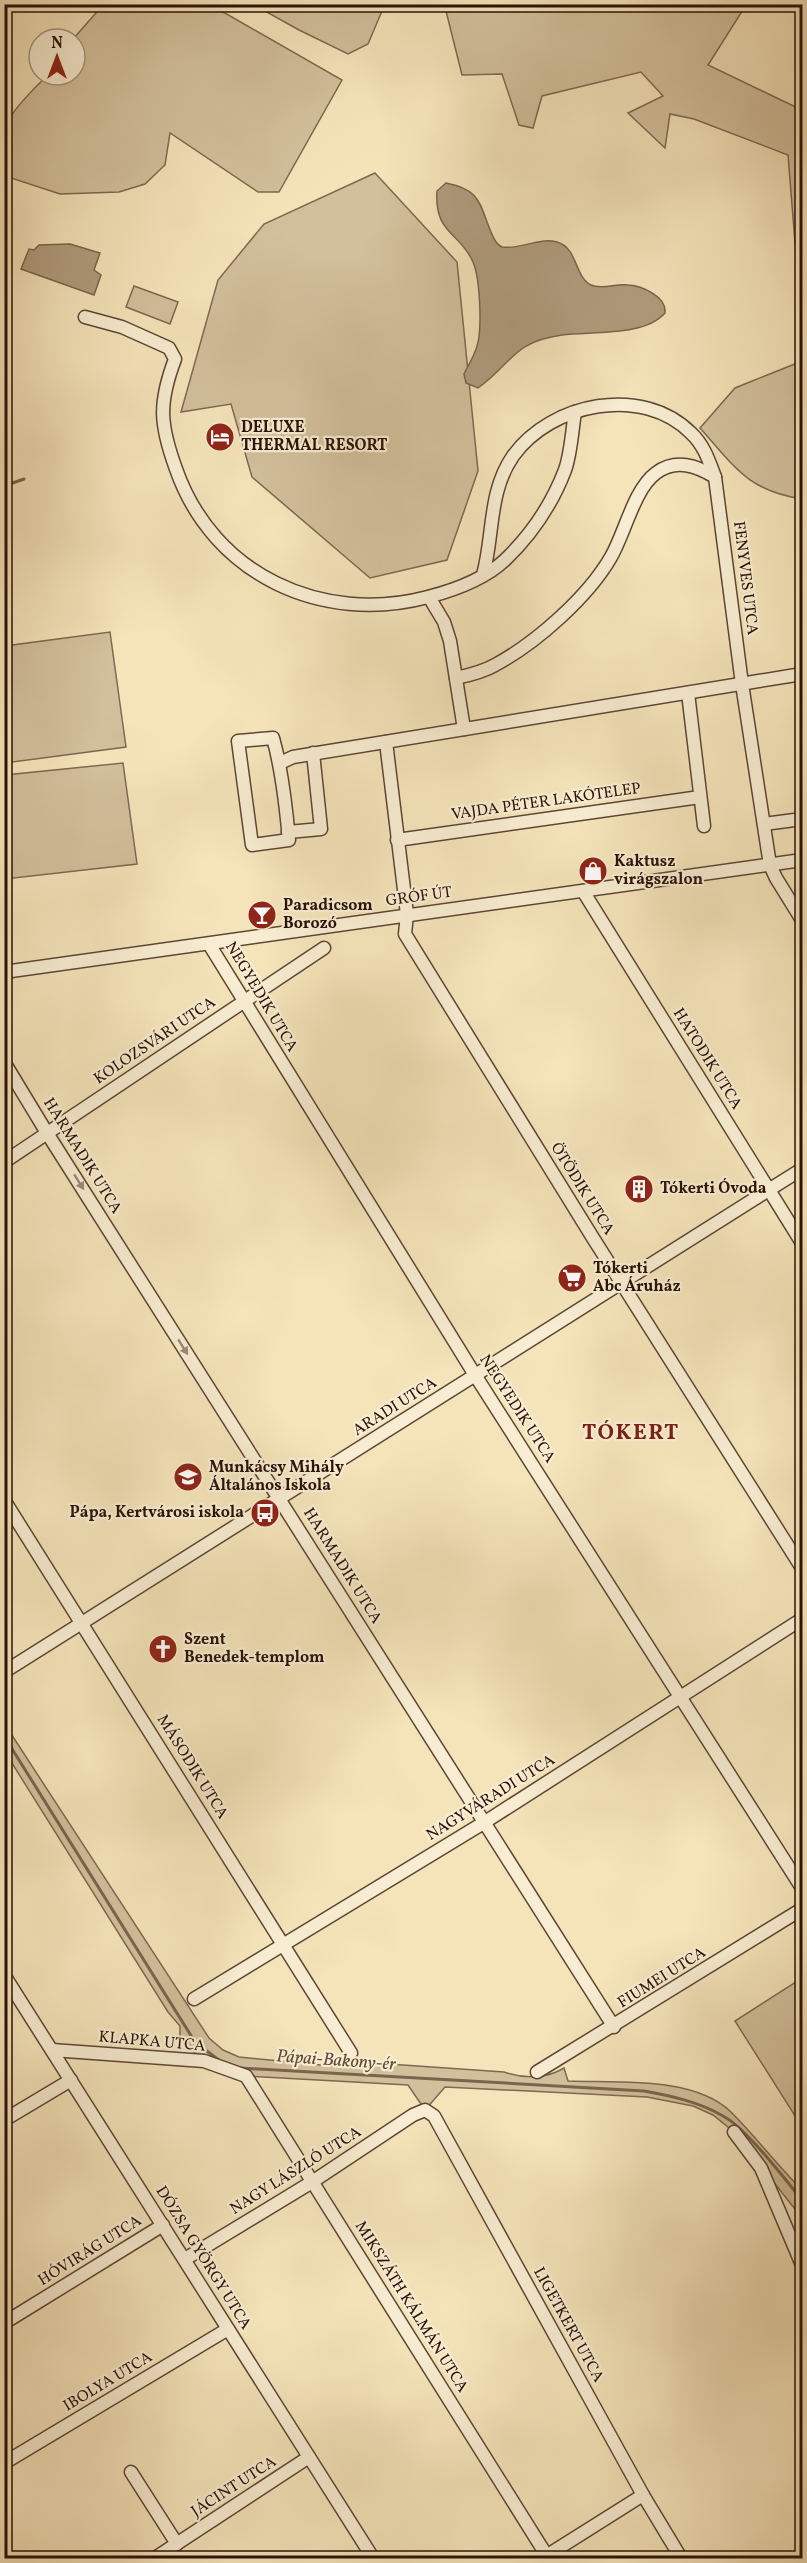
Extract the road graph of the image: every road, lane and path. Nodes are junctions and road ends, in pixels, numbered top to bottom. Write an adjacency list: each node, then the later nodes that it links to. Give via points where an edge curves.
1 (85, 317): 5 (street, via 122,327 169,348 175,359 167,380 162,418 171,453 183,489 200,519 236,557 273,582 332,603 368,606)
2 (575, 412): 3 (street, FENYVES UTCA, via 624,404 673,418 706,453); 4 (street, via 566,468 552,501 504,561); 4 (street, FENYVES UTCA, via 529,437 512,458 492,505 489,554)
3 (715, 477): 7 (street, via 687,464 669,466 656,473 644,486 611,558 585,591 527,644 496,665); 8 (street, FENYVES UTCA)
4 (483, 575): 5 (street)
5 (429, 597): 7 (street, via 444,622)
6 (802, 674): 8 (street)
7 (456, 678): 10 (street)
8 (742, 684): 9 (street); 16 (street)
9 (688, 693): 10 (street); 14 (street)
10 (464, 729): 11 (street)
11 (386, 742): 12 (street); 19 (street)
12 (313, 753): 13 (street); 18 (street, via 321,829)
13 (280, 763): 18 (street); 18 (street, via 273,738 238,741 252,845 289,840)
14 (700, 797): 17 (street); 19 (street, VAJDA PÉTER LAKÓTELEP)
15 (802, 819): 16 (street)
16 (764, 824): 21 (street)
17 (704, 826)
18 (288, 832)
19 (397, 840): 23 (street)
20 (802, 860): 21 (street, GRÓF ÚT)
21 (770, 865): 22 (street, GRÓF ÚT); 24 (street)
22 (583, 891): 23 (street, GRÓF ÚT); 33 (street, HATODIK UTCA)
23 (407, 914): 25 (street, GRÓF ÚT); 35 (street, ÖTÖDIK UTCA, via 405,934)
24 (802, 920)
25 (209, 944): 27 (street, GRÓF ÚT); 28 (street, NEGYEDIK UTCA)
26 (324, 948): 28 (street, KOLOZSVÁRI UTCA)
27 (4, 972)
28 (244, 1002): 30 (street, KOLOZSVÁRI UTCA); 36 (street, NEGYEDIK UTCA)
29 (4, 1062): 30 (street, HARMADIK UTCA)
30 (47, 1133): 31 (street, KOLOZSVÁRI UTCA); 37 (street, HARMADIK UTCA, one-way to 37)
31 (4, 1162)
32 (802, 1169): 33 (street, ARADI UTCA)
33 (769, 1190): 34 (street, HATODIK UTCA); 35 (street, ARADI UTCA)
34 (802, 1243)
35 (622, 1283): 36 (street, ARADI UTCA); 39 (street, ÖTÖDIK UTCA)
36 (476, 1375): 37 (street, ARADI UTCA); 43 (street, NEGYEDIK UTCA)
37 (279, 1499): 41 (street, ARADI UTCA); 44 (street, HARMADIK UTCA)
38 (4, 1500): 41 (street, MÁSODIK UTCA)
39 (802, 1568)
40 (802, 1619): 43 (street, NAGYVÁRADI UTCA)
41 (81, 1624): 42 (street, ARADI UTCA); 47 (street, MÁSODIK UTCA)
42 (4, 1672)
43 (682, 1697): 44 (street, NAGYVÁRADI UTCA); 45 (street, NEGYEDIK UTCA)
44 (485, 1822): 47 (street, NAGYVÁRADI UTCA); 50 (street, HARMADIK UTCA)
45 (802, 1888)
46 (802, 1909): 50 (street, FIUMEI UTCA)
47 (285, 1945): 49 (street, NAGYVÁRADI UTCA); 52 (street, MÁSODIK UTCA)
48 (4, 1975): 51 (street, DÓZSA GYÖRGY UTCA)
49 (194, 1999)
50 (614, 2027): 53 (street, FIUMEI UTCA)
51 (52, 2050): 54 (street, KLAPKA UTCA, via 204,2061); 55 (street, DÓZSA GYÖRGY UTCA)
52 (351, 2053)
53 (537, 2072)
54 (246, 2076): 59 (street, MIKSZÁTH KÁLMÁN UTCA)
55 (71, 2080): 57 (street); 60 (street, DÓZSA GYÖRGY UTCA)
56 (425, 2110): 59 (street, NAGY LÁSZLÓ UTCA); 68 (street, LIGETKERT UTCA, via 434,2116)
57 (4, 2120)
58 (734, 2132): 62 (street, via 761,2168)
59 (312, 2182): 61 (street, NAGY LÁSZLÓ UTCA); 70 (street, MIKSZÁTH KÁLMÁN UTCA)
60 (163, 2225): 61 (street, DÓZSA GYÖRGY UTCA); 63 (street, HÓVIRÁG UTCA)
61 (186, 2259): 64 (street, DÓZSA GYÖRGY UTCA)
62 (802, 2265)
63 (4, 2323)
64 (228, 2329): 65 (street, DÓZSA GYÖRGY UTCA); 66 (street, IBOLYA UTCA)
65 (309, 2457): 69 (street, JÁCINT UTCA); 72 (street, DÓZSA GYÖRGY UTCA)
66 (4, 2463)
67 (131, 2472): 69 (street)
68 (643, 2495): 70 (street); 73 (street, LIGETKERT UTCA)
69 (177, 2544): 71 (street, JÁCINT UTCA)
70 (545, 2557)
71 (155, 2559)
72 (373, 2559)
73 (681, 2559)

